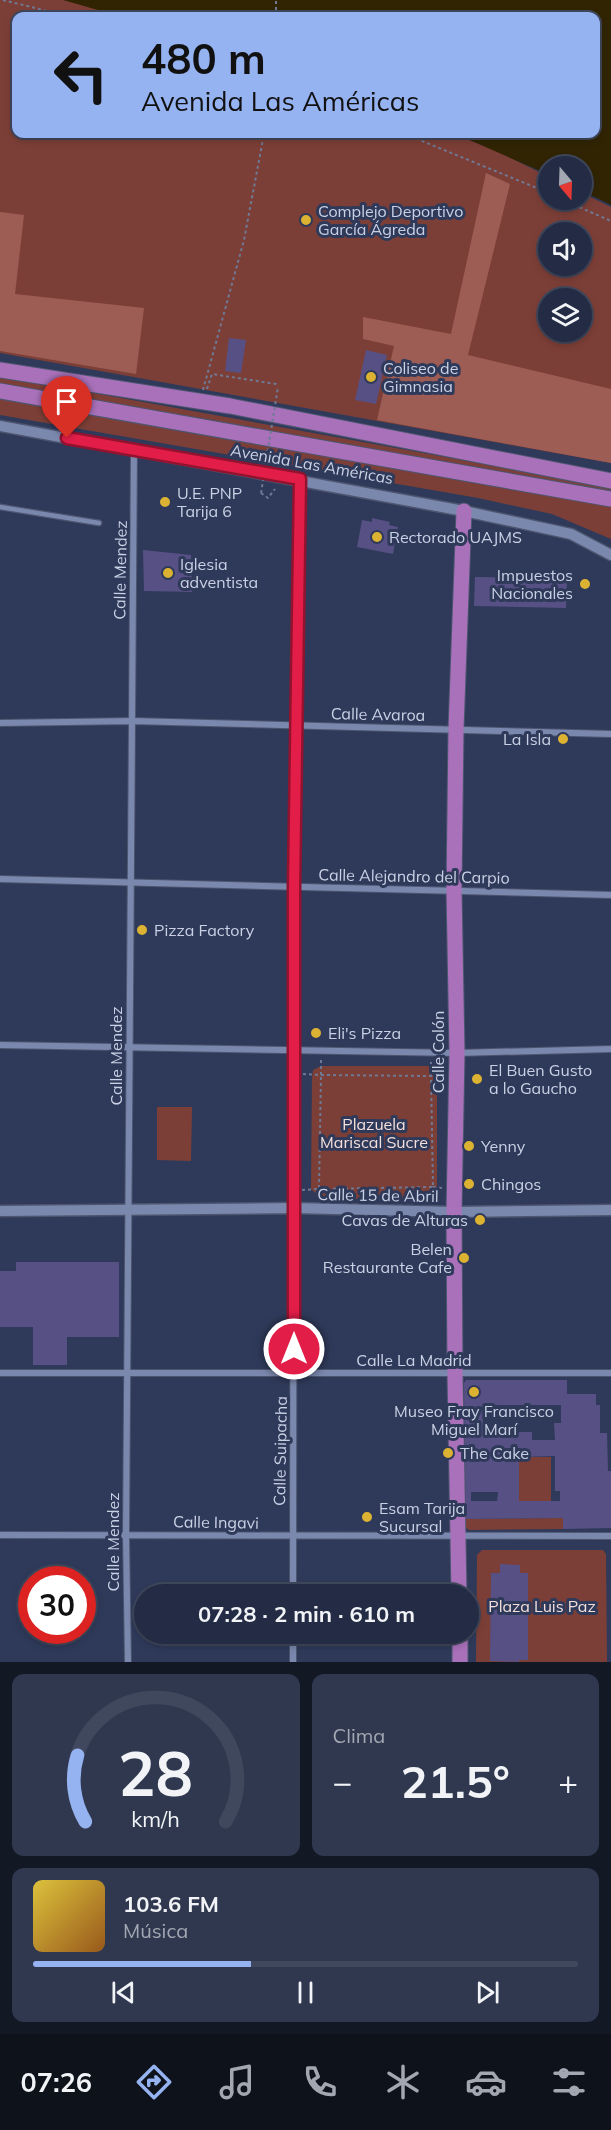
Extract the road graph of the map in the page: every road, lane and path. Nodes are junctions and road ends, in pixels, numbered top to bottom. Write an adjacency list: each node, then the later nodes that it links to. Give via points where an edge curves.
1 (3, 0): 2 (path)
2 (51, 12)
3 (263, 138): 14 (path, bridge, via 244,240 203,392 207,392 213,374 276,384 261,493 268,498 276,487)
4 (415, 138): 5 (path)
5 (538, 189)
6 (585, 210): 7 (path)
7 (611, 221)
8 (0, 370): 13 (main road, via 230,406)
9 (0, 391): 15 (main road, Avenida Las Américas)
10 (0, 426): 11 (street, Avenida Las Américas)
11 (134, 450): 12 (street, Avenida Las Américas); 20 (street, Calle Mendez)
12 (300, 479): 17 (street, Avenida Las Américas); 22 (street, Calle Suipacha)
13 (611, 481)
14 (283, 488)
15 (611, 499)
16 (0, 507): 18 (lane)
17 (464, 511): 19 (street, Avenida Las Américas, via 571,534); 23 (main road, Calle Colón)
18 (99, 523)
19 (611, 555)
20 (132, 721): 21 (street, Calle Avaroa); 22 (street, Calle Avaroa); 26 (street, Calle Mendez)
21 (0, 723)
22 (297, 726): 23 (street, Calle Avaroa); 27 (street, Calle Suipacha)
23 (456, 729): 24 (street, Calle Avaroa); 28 (main road, Calle Colón)
24 (611, 734)
25 (0, 879): 26 (street, Calle Alejandro del Carpio)
26 (130, 882): 27 (street, Calle Alejandro del Carpio); 31 (street, Calle Mendez)
27 (294, 887): 28 (street, Calle Alejandro del Carpio); 32 (street, Calle Suipacha)
28 (454, 889): 29 (street, Calle Alejandro del Carpio); 36 (main road, Calle Colón)
29 (611, 895)
30 (0, 1045): 31 (street)
31 (129, 1047): 32 (street); 47 (street, Calle Mendez)
32 (296, 1049): 34 (street); 37 (street, Calle Suipacha)
33 (611, 1049): 36 (street)
34 (321, 1050): 35 (street); 38 (path)
35 (431, 1053): 36 (street); 39 (path)
36 (457, 1053): 40 (main road, Calle Colón)
37 (296, 1074): 38 (path); 43 (street, Calle Suipacha)
38 (321, 1075): 39 (path); 44 (path)
39 (431, 1076): 40 (path); 41 (path)
40 (457, 1077): 42 (main road, Calle Colón)
41 (433, 1187): 42 (path); 44 (path); 50 (path)
42 (454, 1188): 51 (main road, Calle Colón)
43 (294, 1190): 44 (path); 45 (street, Calle Suipacha)
44 (319, 1190): 46 (path)
45 (294, 1208): 46 (street, Calle 15 de Abril); 47 (street, Calle 15 de Abril); 52 (street, Calle Suipacha)
46 (320, 1209): 50 (street, Calle 15 de Abril)
47 (129, 1210): 49 (street, Calle 15 de Abril); 54 (street, Calle Mendez)
48 (611, 1210): 51 (street, Calle 15 de Abril)
49 (0, 1211)
50 (432, 1211): 51 (street, Calle 15 de Abril)
51 (454, 1212): 56 (main road, Calle Colón)
52 (295, 1372): 54 (street, Calle La Madrid); 56 (street, Calle La Madrid); 60 (street, Calle Suipacha)
53 (0, 1373): 54 (street, Calle La Madrid)
54 (129, 1373): 58 (street, Calle Mendez)
55 (611, 1373): 56 (street, Calle La Madrid)
56 (455, 1374): 61 (main road, Calle Colón)
57 (0, 1535): 58 (street, Calle Ingavi)
58 (126, 1535): 60 (street, Calle Ingavi); 66 (street, Calle Mendez)
59 (611, 1536): 61 (street, Calle Ingavi)
60 (293, 1537): 61 (street, Calle Ingavi); 62 (street, Calle Suipacha)
61 (459, 1537): 63 (main road, Calle Colón)
62 (293, 1584)
63 (459, 1584)
64 (293, 1644): 67 (street)
65 (460, 1644): 68 (main road)
66 (128, 1662)
67 (293, 1662)
68 (460, 1662)

